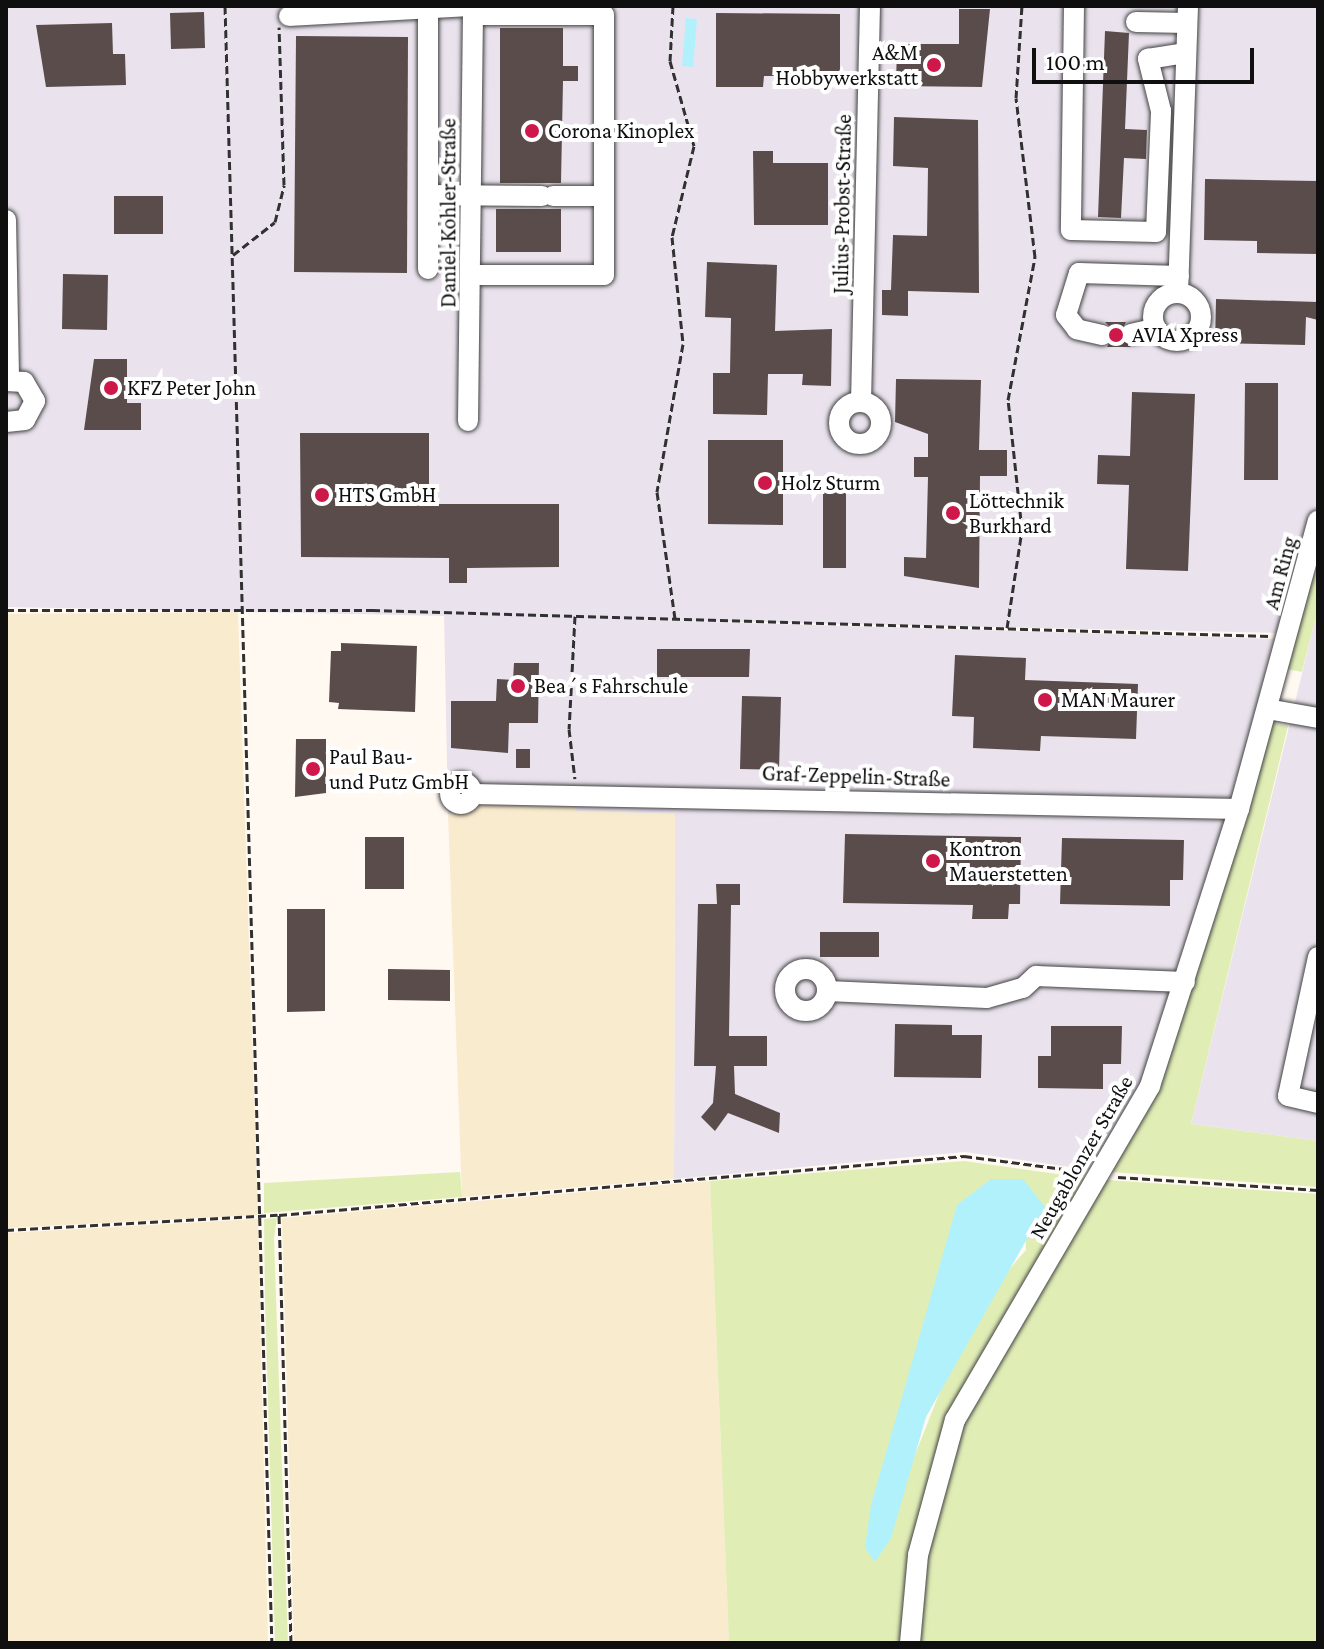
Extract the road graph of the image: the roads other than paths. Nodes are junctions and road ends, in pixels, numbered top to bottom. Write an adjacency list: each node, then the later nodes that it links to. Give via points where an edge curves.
1 (870, 6): 20 (street, Julius-Probst-Straße)
2 (1074, 6): 8 (street, via 1071,230 1156,232 1161,111 1148,59)
3 (472, 9): 4 (street); 10 (street, Daniel-Kohler-Straße); 11 (street, via 604,15)
4 (428, 14): 6 (street); 9 (street)
5 (1188, 14): 7 (street); 8 (street)
6 (289, 16)
7 (1136, 22)
8 (1185, 53): 15 (street)
9 (428, 195): 10 (street); 13 (street)
10 (473, 195): 11 (street); 14 (street, Daniel-Kohler-Straße)
11 (604, 196): 14 (street, via 604,275)
12 (6, 220): 19 (street)
13 (428, 269)
14 (472, 275): 21 (street, Daniel-Kohler-Straße)
15 (1179, 284): 16 (street, via 1159,301); 16 (street, via 1198,306 1197,330 1176,341); 18 (street, via 1079,273 1066,315 1077,329)
16 (1156, 328): 17 (street)
17 (1131, 334)
18 (1102, 335)
19 (8, 380): 22 (street, via 24,382 35,401 25,420)
20 (861, 402)
21 (468, 421)
22 (6, 422)
23 (1318, 521): 24 (street, Am Ring)
24 (1288, 636): 25 (street, Neugablonzer Straße)
25 (1267, 709): 26 (street); 28 (street, Neugablonzer Straße)
26 (1318, 718)
27 (472, 794): 28 (street, Graf-Zeppelin-Straße)
28 (1239, 809): 30 (street, Neugablonzer Straße)
29 (1318, 957): 32 (street, via 1288,1096)
30 (1185, 982): 31 (street, via 1036,976 1023,988 987,998); 33 (street, Neugablonzer Straße, via 1150,1086 955,1420 918,1555)
31 (827, 991)
32 (1318, 1103)
33 (910, 1643)

